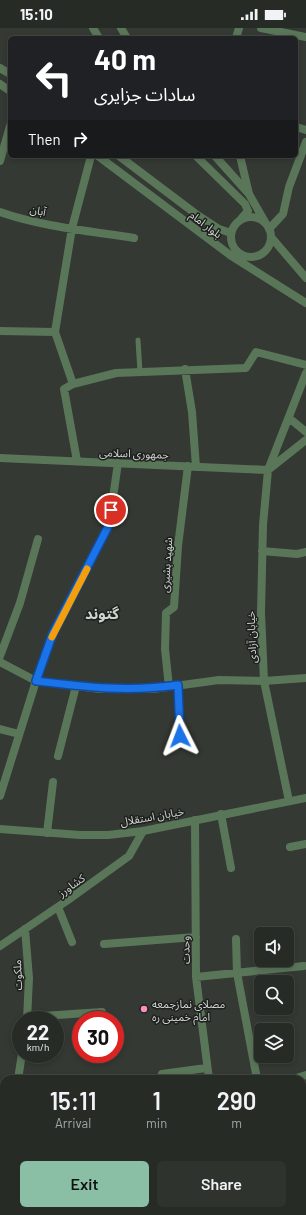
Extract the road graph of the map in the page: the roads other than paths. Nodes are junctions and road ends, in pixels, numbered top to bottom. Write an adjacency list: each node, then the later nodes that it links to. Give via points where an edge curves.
1 (261, 28): 2 (street)
2 (306, 37)
3 (8, 133): 12 (street)
4 (306, 142): 5 (street)
5 (304, 156): 17 (street, via 289,187 283,214)
6 (90, 158): 16 (street)
7 (101, 158): 20 (street, بلوار امام)
8 (122, 158): 18 (street, بلوار امام, via 196,214 219,229)
9 (198, 158): 15 (street, via 245,204 248,211)
10 (217, 158): 13 (street)
11 (240, 158): 13 (street)
12 (0, 161)
13 (249, 194): 17 (street)
14 (0, 212): 16 (street, آبان)
15 (241, 219): 17 (street, via 257,218); 18 (street, via 234,225)
16 (72, 228): 19 (street, آبان); 26 (street)
17 (268, 229): 21 (street, via 270,245 264,252 249,257); 23 (street)
18 (231, 233): 21 (street)
19 (134, 238)
20 (218, 246): 21 (street); 22 (street, بلوار امام)
21 (237, 252): 22 (street)
22 (265, 277): 24 (street, بلوار امام)
23 (306, 278)
24 (306, 303)
25 (0, 331): 26 (street)
26 (55, 332): 32 (street)
27 (138, 340): 30 (lane)
28 (306, 365): 29 (street, via 256,352 246,368)
29 (185, 369): 30 (street); 39 (street, via 192,412)
30 (140, 372): 32 (street, via 116,373)
31 (306, 373): 33 (street)
32 (73, 384): 37 (street, via 64,389)
33 (289, 418): 34 (street); 40 (street)
34 (306, 432)
35 (306, 440): 40 (street)
36 (0, 458): 37 (street, جمهوری اسلامی)
37 (77, 462): 38 (street, جمهوری اسلامی)
38 (118, 463): 39 (street, جمهوری اسلامی); 47 (street, via 109,525 53,633)
39 (192, 466): 40 (street, جمهوری اسلامی); 51 (street, شهید بشیری, via 178,546 174,606 166,613 165,649)
40 (268, 470): 42 (street, خیابان آزادی)
41 (38, 539): 44 (street, via 20,603)
42 (262, 551): 43 (street, via 297,554); 48 (street, خیابان آزادی)
43 (306, 552)
44 (0, 656)
45 (0, 662): 47 (street)
46 (306, 678): 48 (street)
47 (36, 681): 50 (street); 53 (street)
48 (264, 682): 49 (street, via 220,680); 59 (street, خیابان آزادی)
49 (178, 685): 51 (street); 54 (street)
50 (76, 686): 51 (street, via 100,689 153,689); 55 (street)
51 (169, 686)
52 (0, 729): 53 (street)
53 (19, 734): 57 (street)
54 (180, 736)
55 (58, 756)
56 (53, 782): 64 (street)
57 (0, 796)
58 (306, 798): 59 (street, خیابان استقلال)
59 (289, 801): 60 (street, خیابان استقلال)
60 (221, 814): 61 (street, خیابان استقلال); 67 (street)
61 (195, 820): 63 (street, خیابان استقلال); 70 (street, وحدت)
62 (0, 829): 64 (street, خیابان استقلال)
63 (143, 830): 64 (street, خیابان استقلال, via 108,835); 68 (street, کشاورز, via 129,856)
64 (47, 833)
65 (306, 844): 66 (street)
66 (290, 847)
67 (231, 868)
68 (58, 907): 69 (street, کشاورز); 72 (street)
69 (26, 929): 74 (street, کشاورز); 78 (street, ملکوت, via 29,978)
70 (196, 937): 73 (street); 77 (street, وحدت)
71 (236, 939): 76 (street)
72 (72, 942)
73 (104, 944)
74 (0, 946)
75 (304, 966): 76 (street)
76 (237, 973): 77 (street); 84 (street)
77 (196, 978): 80 (street, وحدت)
78 (27, 1011)
79 (21, 1063): 82 (street)
80 (206, 1068): 81 (street); 83 (street, وحدت)
81 (162, 1074)
82 (19, 1075)
83 (208, 1075)
84 (256, 1075)
85 (244, 1215): 86 (street)
86 (248, 1215)

